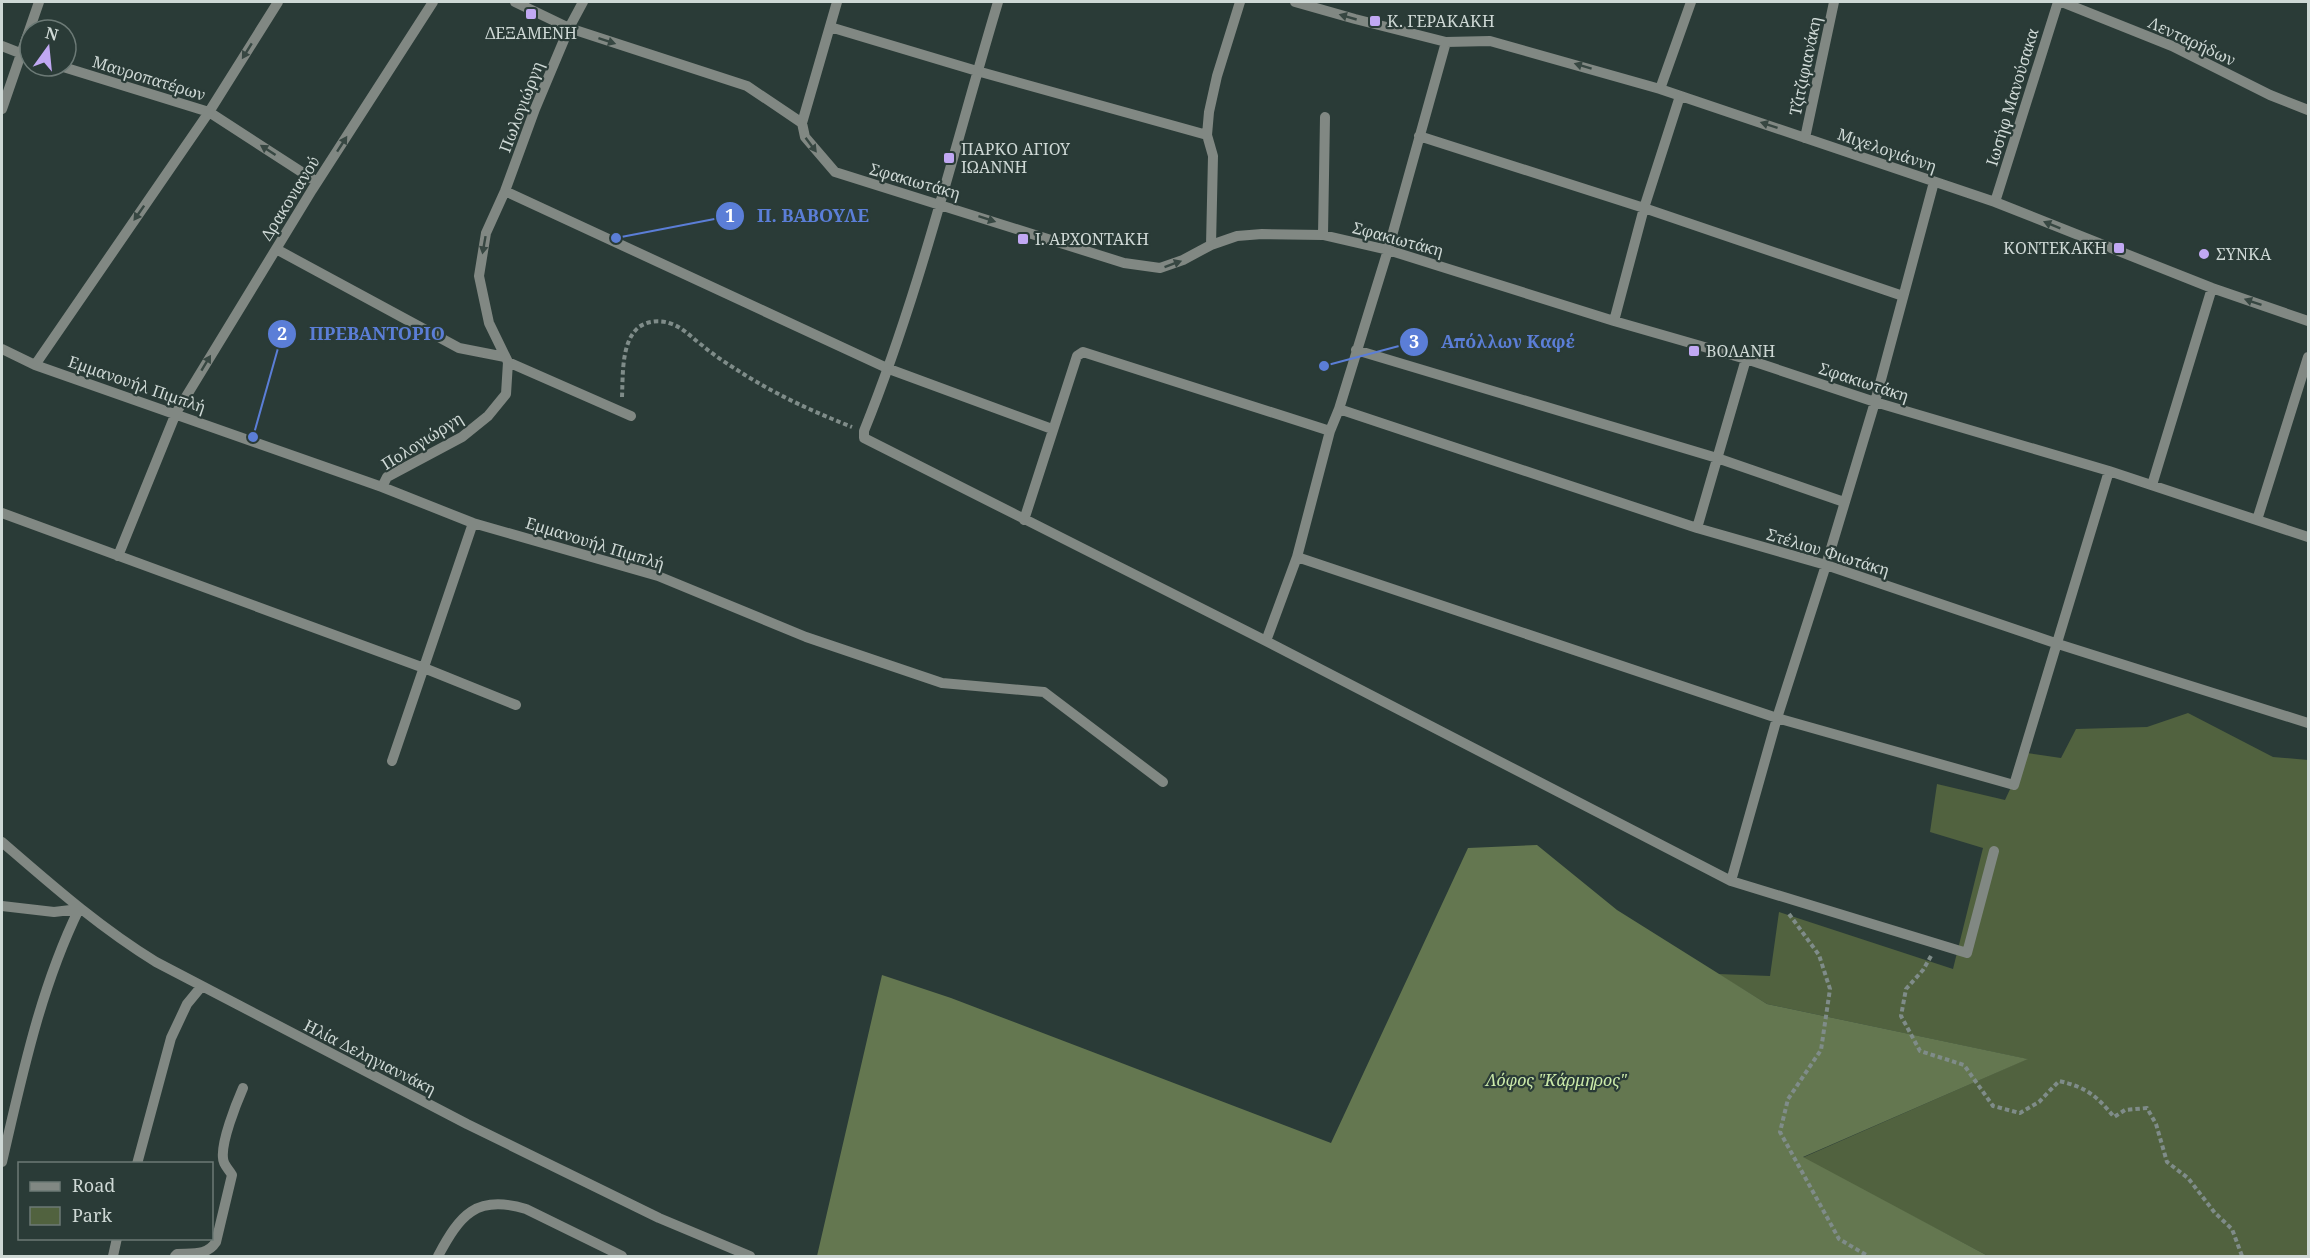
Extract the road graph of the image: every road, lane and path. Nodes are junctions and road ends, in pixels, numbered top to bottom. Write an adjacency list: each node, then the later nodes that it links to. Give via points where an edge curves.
1 (39, 2): 14 (street)
2 (278, 2): 27 (street, one-way to 27)
3 (433, 2): 33 (street, Δρακονιανού, one-way to 3)
4 (515, 2): 16 (street, Σφακιωτάκη)
5 (583, 2): 16 (street, Πωλογιώργη)
6 (837, 2): 15 (street)
7 (998, 2): 20 (street)
8 (1240, 2): 30 (street, via 1217,76)
9 (1295, 2): 17 (street, Μιχελογιάννη, one-way to 9)
10 (1691, 2): 23 (street)
11 (1834, 2): 32 (street, Τζιτζιφιανάκη)
12 (2058, 2): 36 (street, Ιωσήφ Μανούσακα)
13 (2062, 2): 26 (street, Λενταρήδων, via 2172,46)
14 (35, 18)
15 (830, 27): 20 (street); 29 (street)
16 (569, 28): 29 (street, Σφακιωτάκη, one-way to 29, via 747,86); 35 (street, Πωλογιώργη)
17 (1446, 42): 23 (street, Μιχελογιάννη, one-way to 17, via 1490,40); 31 (street)
18 (2, 46): 19 (street)
19 (18, 52)
20 (977, 71): 30 (street); 37 (street)
21 (78, 72): 27 (street, Μαυροπατέρων)
22 (18, 73): 25 (street)
23 (1660, 89): 24 (street, Μιχελογιάννη)
24 (1680, 96): 32 (street, Μιχελογιάννη, one-way to 24); 38 (street)
25 (2, 109)
26 (2308, 110)
27 (209, 112): 33 (street, Μαυροπατέρων, one-way to 27); 52 (street, one-way to 52)
28 (1325, 117): 39 (street)
29 (802, 123): 37 (street, Σφακιωτάκη, one-way to 37, via 805,137 835,172)
30 (1207, 135): 40 (street, via 1213,156)
31 (1419, 136): 38 (street); 42 (street)
32 (1805, 138): 34 (street, Μιχελογιάννη)
33 (317, 182): 41 (street, Δρακονιανού)
34 (1934, 182): 36 (street, Μιχελογιάννη); 44 (street)
35 (505, 191): 50 (street, Πολογιώργη, one-way to 50, via 486,233 479,276 489,323); 53 (street)
36 (1995, 202): 43 (street, Μιχελογιάννη, one-way to 36)
37 (940, 204): 40 (street, Σφακιωτάκη, one-way to 40, via 1144,267 1161,268); 53 (street)
38 (1644, 208): 44 (street); 45 (street)
39 (1323, 235): 40 (street, Σφακιωτάκη, via 1237,236); 42 (street, Σφακιωτάκη)
40 (1211, 245)
41 (276, 249): 50 (street, via 459,348); 56 (street, Δρακονιανού, one-way to 41)
42 (1388, 250): 45 (street, Σφακιωτάκη); 48 (street)
43 (2212, 288): 46 (street, Μιχελογιάννη, one-way to 43); 63 (street)
44 (1903, 296): 54 (street)
45 (1614, 321): 51 (street, Σφακιωτάκη)
46 (2308, 321)
47 (2, 349): 52 (street, Εµµανουήλ Πιµπλή)
48 (1356, 350): 55 (street); 61 (street)
49 (2308, 357): 68 (street)
50 (507, 359): 57 (street); 64 (street, Πολογιώργη, via 506,394 488,416 462,437 387,477)
51 (1746, 359): 54 (street, Σφακιωτάκη); 61 (street)
52 (35, 365): 56 (street, Εµµανουήλ Πιµπλή)
53 (889, 369): 58 (street); 59 (street)
54 (1875, 402): 62 (street, Σφακιωτάκη); 65 (street)
55 (1339, 409): 60 (street); 70 (street, Στέλιου Φιωτάκη)
56 (176, 413): 64 (street, Εµµανουήλ Πιµπλή); 72 (street, Δρακονιανού)
57 (626, 414): 59 (path, via 625,356 630,338 639,327 654,321 669,322 745,375 802,407)
58 (1052, 429): 60 (street, via 1077,356 1083,352); 67 (street)
59 (864, 431): 67 (street, via 868,440)
60 (1330, 431): 73 (street)
61 (1717, 458): 65 (street); 70 (street)
62 (2109, 471): 63 (street, Σφακιωτάκη); 76 (street)
63 (2152, 486): 68 (street, Σφακιωτάκη)
64 (382, 487): 69 (street, Εµµανουήλ Πιµπλή)
65 (1845, 502): 74 (street)
66 (2, 513): 72 (street)
67 (1024, 520): 75 (street)
68 (2257, 520): 71 (street, Σφακιωτάκη)
69 (472, 523): 77 (street); 82 (street, Εµµανουήλ Πιµπλή, via 658,576 806,637 942,683 1044,692)
70 (1697, 528): 74 (street, Στέλιου Φιωτάκη)
71 (2308, 537)
72 (118, 556): 77 (street)
73 (1297, 557): 75 (street); 79 (street)
74 (1826, 565): 76 (street, Στέλιου Φιωτάκη); 79 (street)
75 (1266, 640): 85 (street)
76 (2058, 644): 79 (street, via 2014,785); 80 (street, Στέλιου Φιωτάκη)
77 (424, 668): 78 (street); 81 (street)
78 (516, 705)
79 (1777, 718): 85 (street)
80 (2308, 723)
81 (392, 761)
82 (1164, 782)
83 (2, 842): 88 (street, Ηλία Δεληγιαννάκη)
84 (1994, 851): 89 (street, via 1967,952)
85 (1731, 881): 86 (street)
86 (1775, 894): 89 (street); 100 (path, via 1819,955 1830,989 1821,1050 1788,1099 1780,1131 1839,1239)
87 (2, 906): 88 (street, via 54,912)
88 (79, 909): 90 (street, Ηλία Δεληγιαννάκη, via 116,938); 92 (street, via 63,941 35,1026)
89 (1938, 944): 101 (path, via 1906,989 1901,1016 1920,1051 1964,1065 1993,1106 2020,1113 2039,1102 2059,1081 2080,1086 2100,1100 2114,1117 2125,1110 2147,1108 2167,1162 2188,1178 2232,1229)
90 (201, 987): 93 (street, via 177,1021); 99 (street, Ηλία Δεληγιαννάκη, via 499,1140 659,1218)
91 (243, 1088): 96 (street, via 222,1156 232,1175 216,1242 211,1250)
92 (2, 1162)
93 (138, 1162)
94 (117, 1240): 95 (street)
95 (113, 1257)
96 (174, 1257)
97 (438, 1257): 98 (street, via 457,1224 475,1209 493,1203 526,1209)
98 (622, 1257)
99 (750, 1257)
100 (1868, 1257)
101 (2242, 1257)

